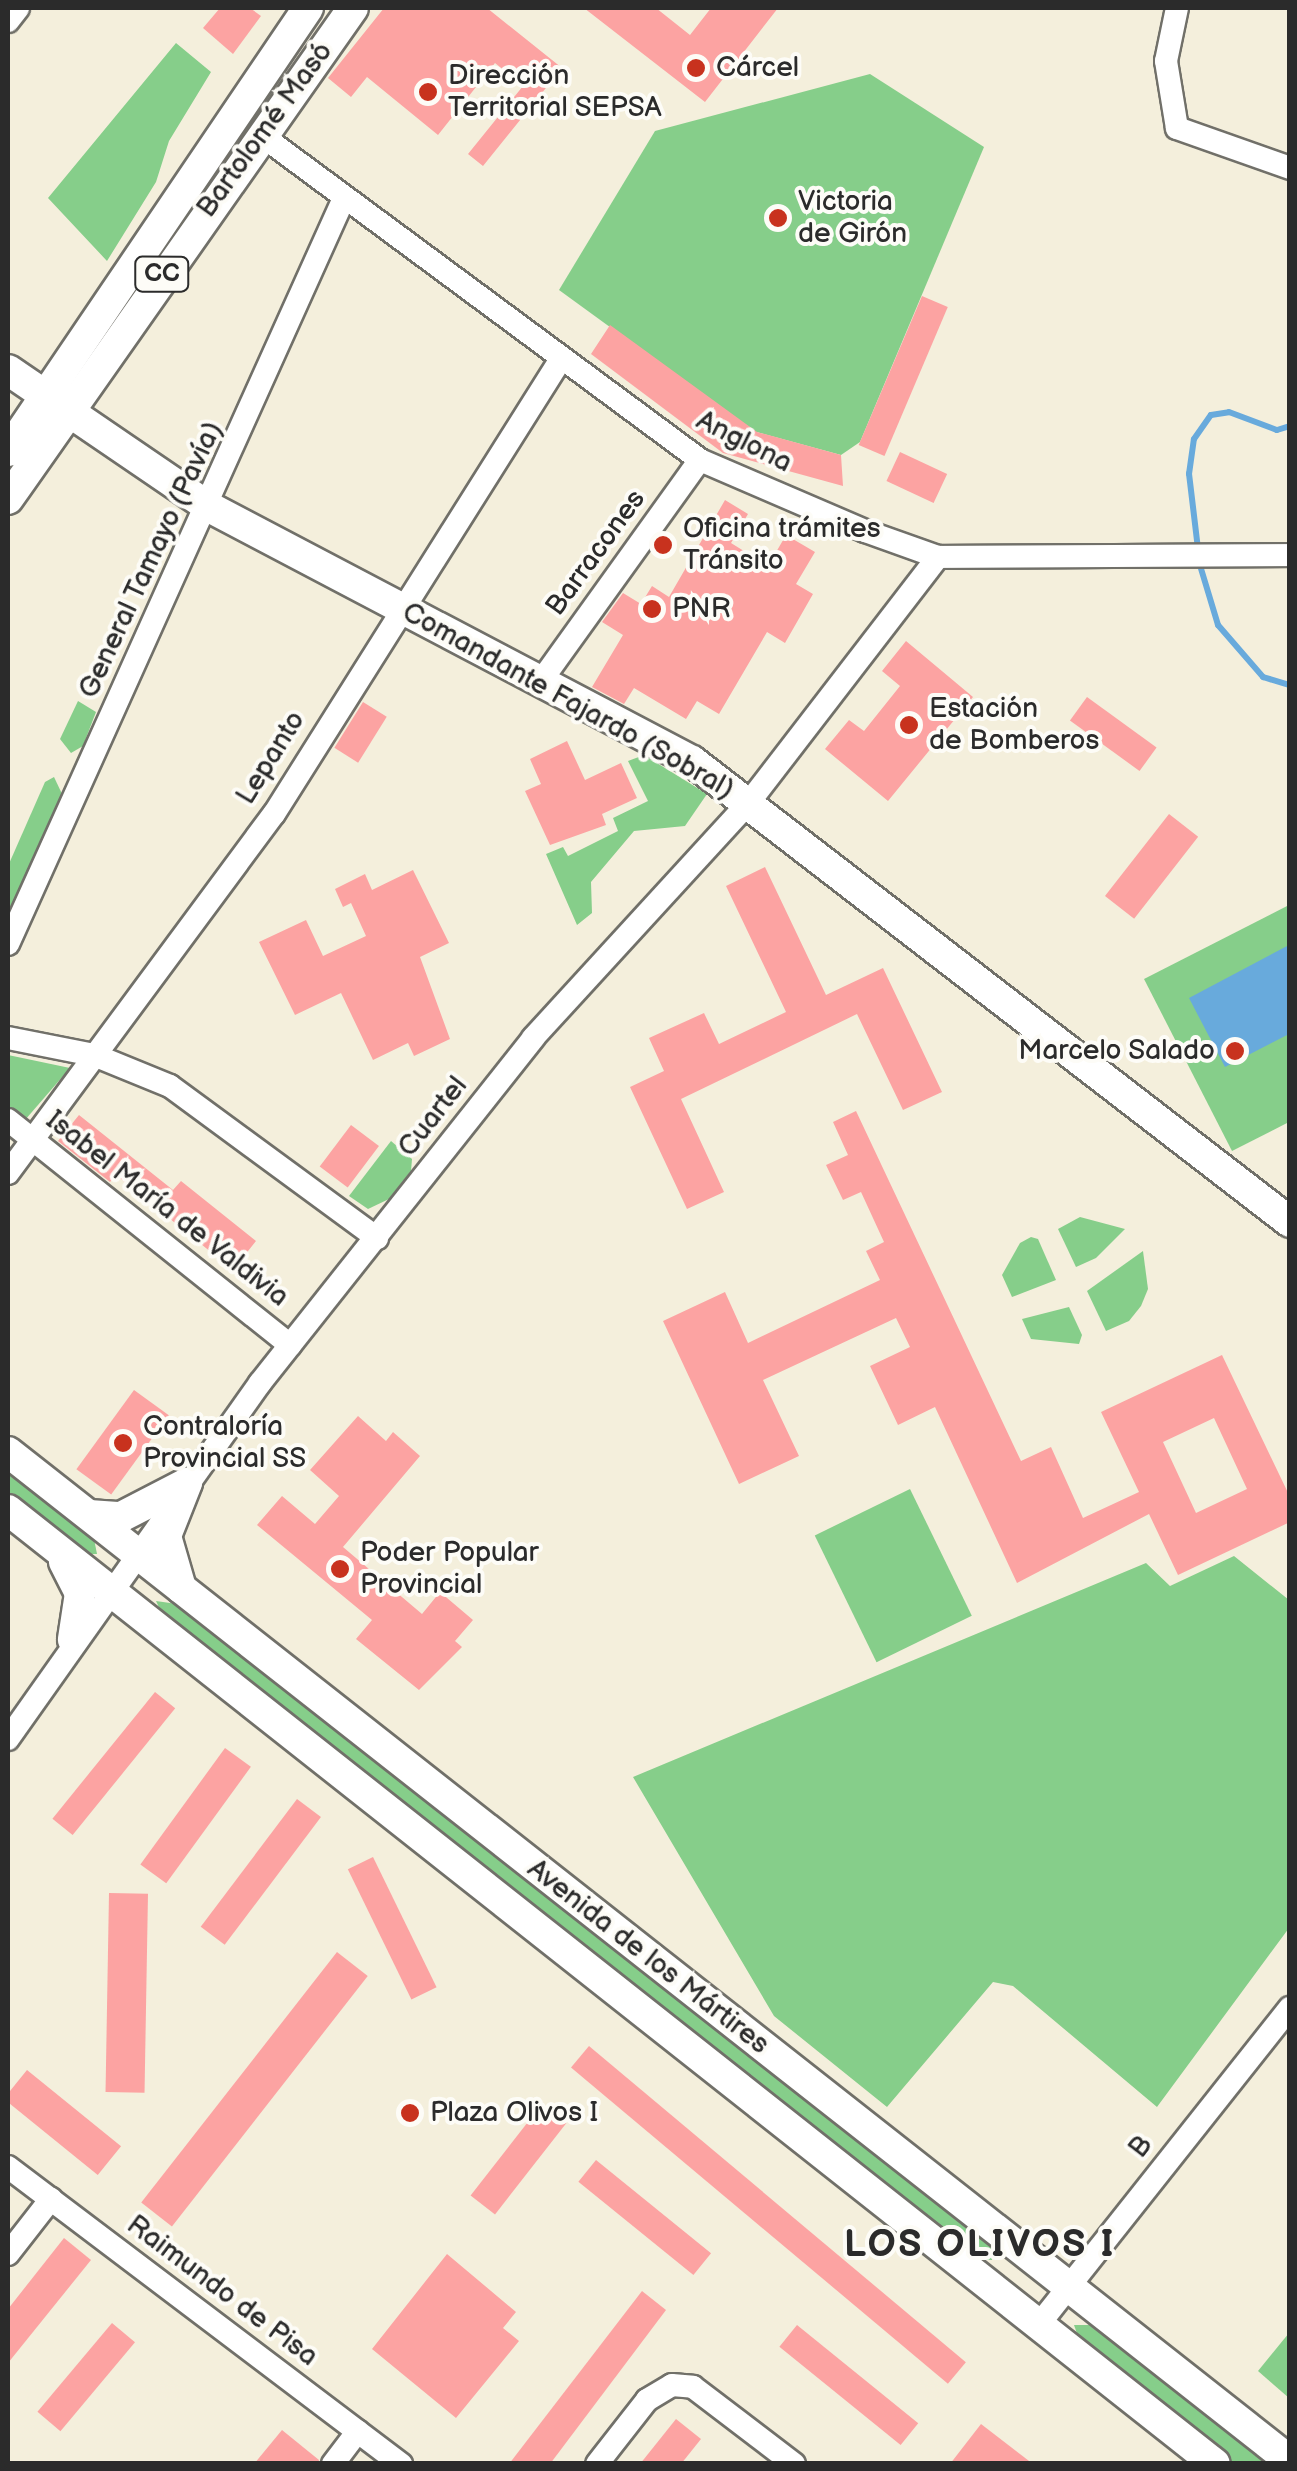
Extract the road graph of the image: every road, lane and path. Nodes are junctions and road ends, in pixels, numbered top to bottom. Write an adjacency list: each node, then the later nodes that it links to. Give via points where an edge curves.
1 (18, 8): 5 (street)
2 (308, 8): 6 (main road, Bartolomé Masó / CC)
3 (352, 8): 7 (main road, Bartolomé Masó / CC)
4 (1178, 8): 8 (street, via 1166,61 1177,128)
5 (8, 21)
6 (286, 22): 12 (main road, Bartolomé Masó / CC)
7 (260, 134): 9 (street, Anglona); 12 (main road, Bartolomé Masó / CC)
8 (1290, 168)
9 (344, 198): 10 (street, Anglona); 16 (street, General Tamayo (Pavía))
10 (561, 359): 14 (street, Anglona); 19 (street, Lepanto)
11 (8, 370): 12 (main road, Comandante Fajardo (Sobral))
12 (58, 408): 13 (main road, Bartolomé Masó / CC); 15 (main road, Bartolomé Masó / CC); 16 (main road, Comandante Fajardo (Sobral))
13 (8, 451)
14 (700, 460): 18 (street, Anglona); 20 (street, Barracones)
15 (8, 499)
16 (209, 507): 19 (main road, Comandante Fajardo (Sobral)); 22 (street, General Tamayo (Pavía))
17 (1290, 555): 18 (street, Anglona)
18 (938, 557): 21 (street, Cuartel)
19 (398, 608): 20 (main road, Comandante Fajardo (Sobral)); 24 (street, Lepanto, via 274,814)
20 (541, 681): 21 (main road, Comandante Fajardo (Sobral), via 692,761)
21 (750, 800): 28 (main road, Comandante Fajardo (Sobral)); 29 (street, Cuartel, via 533,1038)
22 (8, 944)
23 (8, 1038): 24 (street)
24 (94, 1055): 26 (street, Lepanto); 29 (street, via 170,1086)
25 (8, 1120): 26 (street, Isabel María de Valdivia)
26 (31, 1140): 27 (street, Lepanto); 30 (street, Isabel María de Valdivia)
27 (8, 1173)
28 (1290, 1222)
29 (376, 1238): 30 (street, Cuartel)
30 (290, 1344): 32 (street, Cuartel)
31 (8, 1452): 34 (main road, Avenida de los Mártires)
32 (186, 1483): 34 (main road, via 121,1517); 36 (street, Cuartel); 38 (main road, via 166,1536 167,1559)
33 (8, 1510): 35 (main road, Avenida de los Mártires)
34 (89, 1516): 36 (main road, Avenida de los Mártires)
35 (58, 1550): 37 (main road, Avenida de los Mártires); 40 (main road, via 80,1593)
36 (136, 1552): 37 (street, Cuartel); 38 (main road, Avenida de los Mártires)
37 (107, 1591): 39 (main road, Avenida de los Mártires); 40 (street, Cuartel)
38 (182, 1591): 45 (main road, Avenida de los Mártires)
39 (140, 1617): 40 (main road, via 109,1618); 48 (main road, Avenida de los Mártires)
40 (74, 1639): 41 (street, Cuartel)
41 (8, 1739)
42 (1290, 2008): 47 (street, B)
43 (8, 2167): 44 (street, Raimundo de Pisa)
44 (51, 2200): 46 (street); 50 (street, Raimundo de Pisa)
45 (1024, 2251): 47 (main road, Avenida de los Mártires); 48 (main road)
46 (8, 2254)
47 (1069, 2286): 49 (street, B); 51 (main road, Avenida de los Mártires)
48 (997, 2289): 49 (main road, Avenida de los Mártires)
49 (1040, 2323): 56 (main road, Avenida de los Mártires)
50 (358, 2430): 52 (street); 53 (street, Raimundo de Pisa)
51 (1290, 2461)
52 (333, 2464)
53 (401, 2464)
54 (597, 2464): 55 (street, via 646,2400 672,2385 694,2386)
55 (794, 2464)
56 (1215, 2464)

